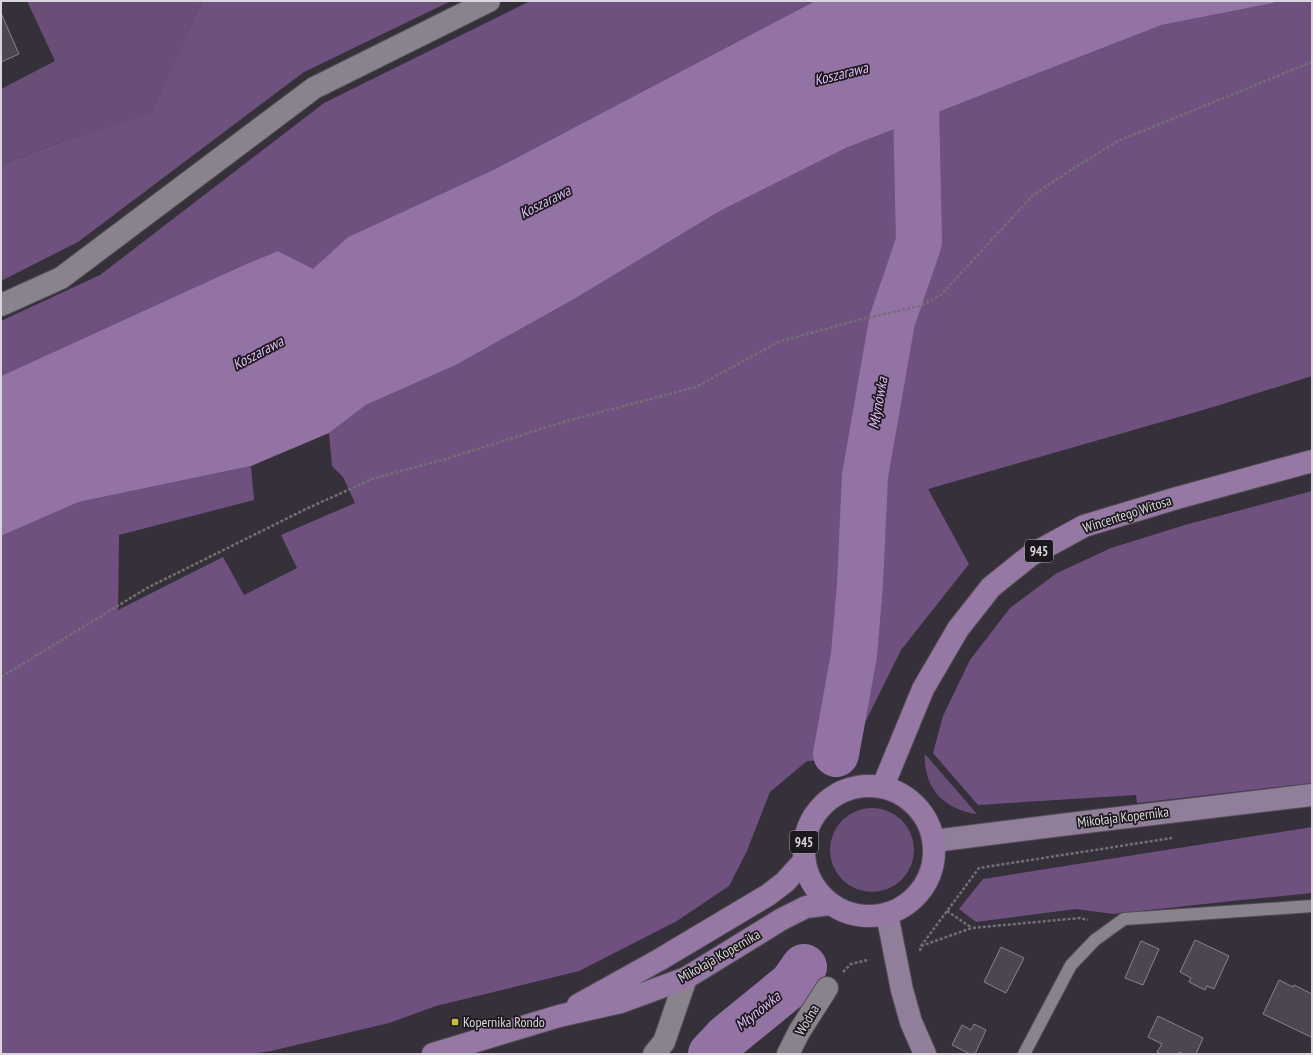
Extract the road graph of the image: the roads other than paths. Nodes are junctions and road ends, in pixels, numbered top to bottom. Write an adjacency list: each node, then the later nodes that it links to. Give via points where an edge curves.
1 (489, 1): 2 (street, via 314,88 61,278)
2 (1, 305)
3 (1312, 461): 4 (main road, Wincentego Witosa / 945, via 1084,526 1031,555 991,587 958,629 923,689)
4 (883, 786): 6 (main road, 945, via 902,794 917,806 928,822); 7 (main road, 945, via 862,786 842,791 824,803 811,820 804,840)
5 (1312, 795): 6 (street, Mikołaja Kopernika)
6 (934, 841): 10 (main road, 945, via 931,872 919,894 904,906)
7 (804, 861): 8 (main road, 945, via 808,877); 13 (main road, Mikołaja Kopernika / 945, via 785,882 768,895)
8 (830, 904): 10 (main road, 945, via 848,913 867,916); 11 (main road, Mikołaja Kopernika / 945, via 806,907 782,919)
9 (1312, 906): 18 (lane, via 1124,919 1095,940 1071,965)
10 (887, 914): 17 (street, via 902,990 911,1022)
11 (686, 978): 13 (main road, Mikołaja Kopernika / 945, via 621,1002); 15 (street, via 664,1042)
12 (827, 988): 16 (street, Wodna)
13 (560, 1016): 14 (main road, Mikołaja Kopernika / 945)
14 (433, 1054)
15 (654, 1054)
16 (788, 1054)
17 (925, 1054)
18 (1024, 1054)

